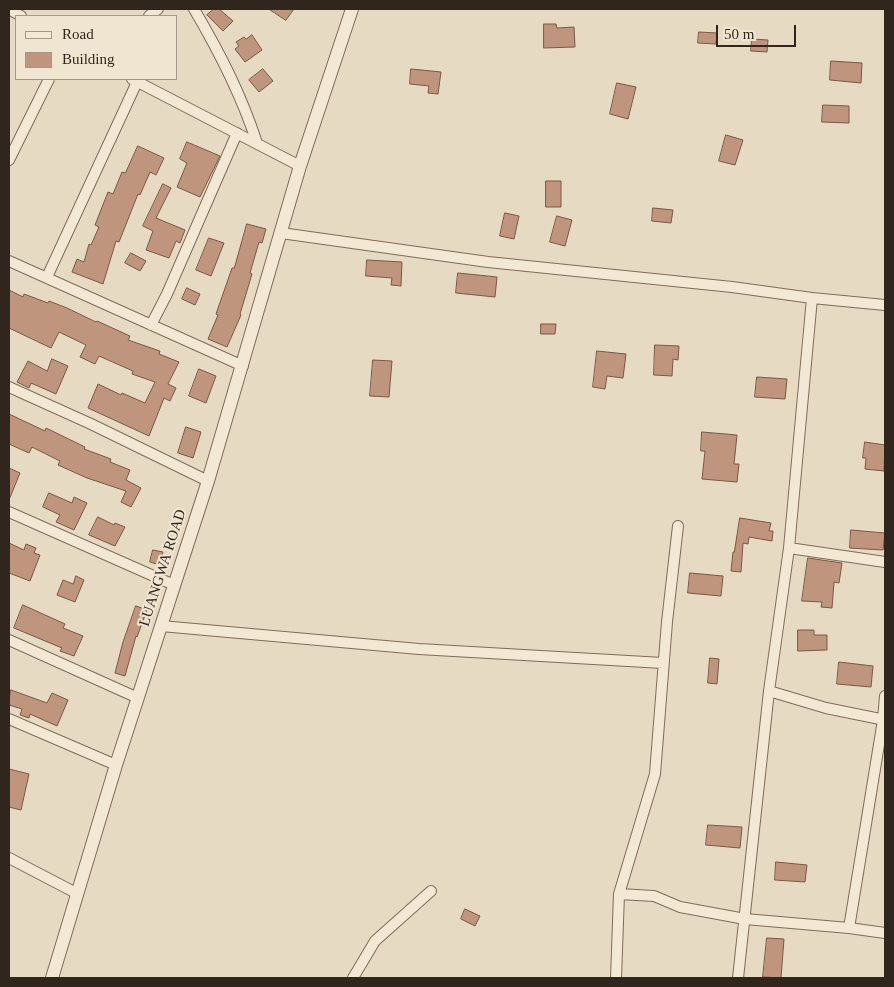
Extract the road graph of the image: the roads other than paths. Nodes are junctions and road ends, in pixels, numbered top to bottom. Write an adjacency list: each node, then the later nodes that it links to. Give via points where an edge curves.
1 (194, 9): 6 (street, via 218,49)
2 (352, 9): 8 (street, LUANGWA ROAD)
3 (49, 80): 7 (street)
4 (134, 80): 5 (street); 11 (street)
5 (237, 133): 6 (street); 14 (street, via 168,294)
6 (257, 143): 8 (street)
7 (9, 160)
8 (300, 166): 9 (street, LUANGWA ROAD)
9 (281, 233): 12 (street, via 488,262); 15 (street, LUANGWA ROAD)
10 (9, 261): 11 (street)
11 (47, 277): 14 (street)
12 (812, 298): 13 (street); 20 (street)
13 (885, 305)
14 (151, 325): 15 (street)
15 (243, 366): 17 (street, LUANGWA ROAD)
16 (9, 387): 17 (street)
17 (208, 481): 22 (street, LUANGWA ROAD)
18 (9, 512): 22 (street)
19 (678, 526): 25 (street)
20 (788, 548): 21 (street); 26 (street)
21 (885, 562)
22 (174, 585): 23 (street, LUANGWA ROAD)
23 (161, 626): 25 (street, via 419,649); 28 (street, LUANGWA ROAD)
24 (9, 640): 28 (street)
25 (664, 663): 35 (street, via 655,774)
26 (770, 691): 30 (street, via 826,708); 36 (street)
27 (885, 696): 30 (street)
28 (138, 698): 31 (street, LUANGWA ROAD)
29 (9, 719): 31 (street)
30 (884, 720): 37 (street)
31 (116, 766): 34 (street, LUANGWA ROAD)
32 (9, 858): 34 (street)
33 (431, 891): 40 (street, via 375,941)
34 (78, 894): 39 (street, LUANGWA ROAD)
35 (619, 894): 36 (street, via 654,896 680,907); 41 (street)
36 (745, 919): 37 (street); 42 (street)
37 (849, 928): 38 (street)
38 (885, 933)
39 (52, 978)
40 (353, 978)
41 (616, 978)
42 (738, 978)

